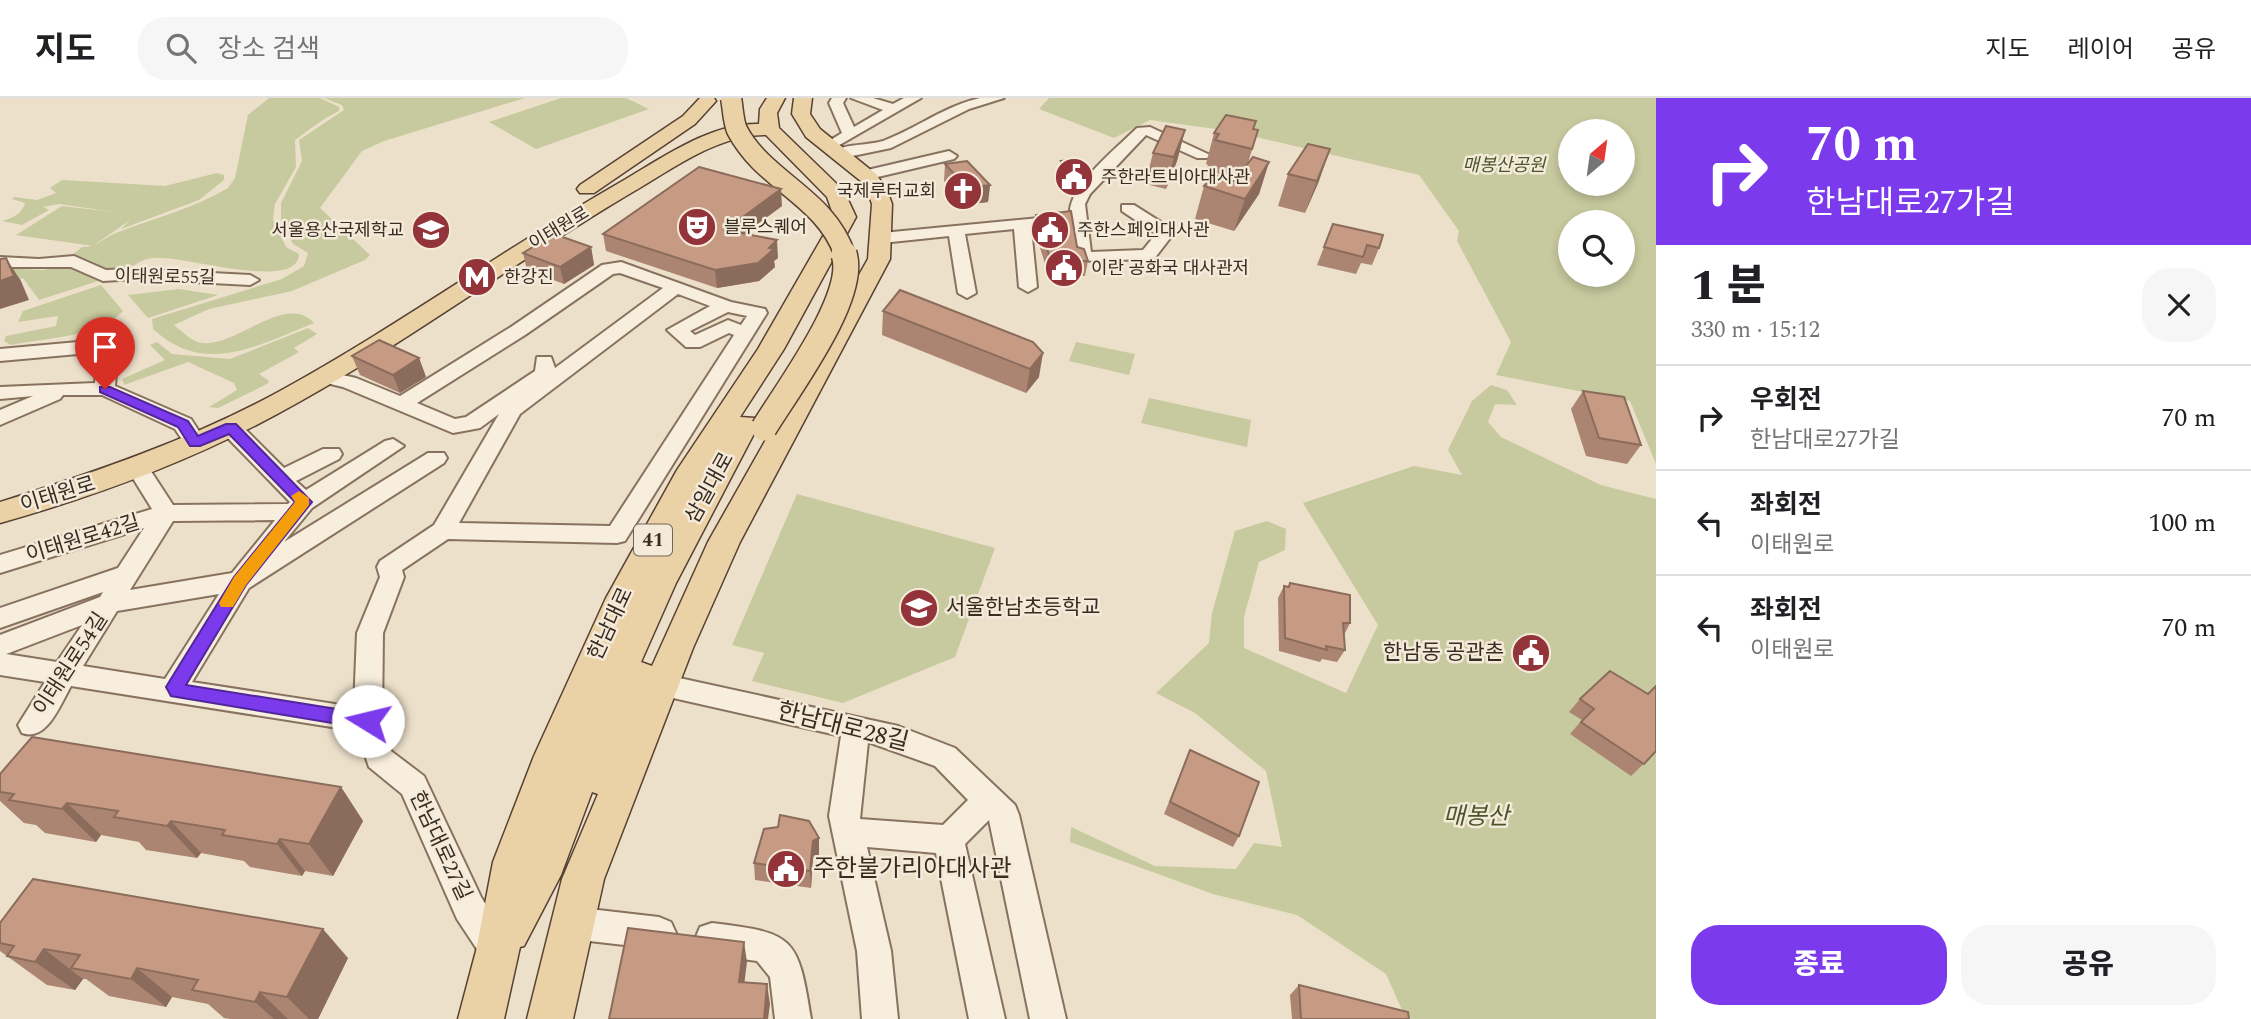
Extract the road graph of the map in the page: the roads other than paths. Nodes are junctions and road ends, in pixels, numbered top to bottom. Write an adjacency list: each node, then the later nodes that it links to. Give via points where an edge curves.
1 (731, 98): 42 (main road, 삼일대로, bridge, via 734,125 743,144 822,213 839,234 845,258 842,296)
2 (765, 98): 19 (main road, 이태원로, via 674,154)
3 (776, 98): 13 (main road, via 768,112)
4 (823, 98): 10 (main road, 이태원로)
5 (839, 98): 14 (street, via 840,117)
6 (861, 98): 11 (street)
7 (914, 98): 11 (street)
8 (985, 99): 12 (street)
9 (707, 102): 24 (main road, via 689,120 567,202 551,220); 42 (main road, 삼일대로, via 733,150 814,222 826,251 822,296)
10 (802, 106): 13 (main road, 이태원로); 17 (main road, 한남대로 / 41)
11 (890, 112): 12 (street); 14 (street)
12 (921, 129): 17 (street, via 886,145)
13 (771, 130): 15 (main road, 이태원로); 17 (main road, 한남대로 / 41); 26 (main road, via 793,137 846,176)
14 (850, 134): 17 (street)
15 (717, 153): 17 (main road, 이태원로); 19 (main road, 이태원로)
16 (1202, 155): 22 (street, via 1142,131 1083,192)
17 (825, 156): 20 (main road, 한남대로 / 41); 72 (main road, 한남대로 / 41, via 845,217 771,349 691,470 622,598 552,757 513,862)
18 (949, 156): 20 (street)
19 (653, 174): 24 (main road, 이태원로)
20 (865, 175): 26 (main road, 한남대로 / 41, via 882,204)
21 (1128, 208): 22 (street, via 1166,233 1148,256 1083,257)
22 (1077, 218): 23 (street)
23 (1022, 223): 25 (street); 30 (street)
24 (560, 226): 36 (main road, 이태원로)
25 (956, 230): 26 (street); 31 (street)
26 (882, 232): 62 (main road, 한남대로 / 41, via 879,259 724,542)
27 (0, 262): 28 (street, 이태원로55길, via 74,261 103,276)
28 (250, 280)
29 (676, 287): 32 (street); 40 (street, via 621,267 608,270); 53 (street, 한남대로27길, via 512,410)
30 (1028, 287)
31 (967, 293)
32 (726, 306): 33 (street, via 758,313); 33 (street, via 677,330 693,343 728,326)
33 (746, 333): 53 (street, via 617,535)
34 (0, 355): 38 (street, via 78,348 99,351 107,360)
35 (544, 361): 40 (street, via 545,373 472,423 453,426)
36 (325, 377): 40 (street, via 349,382); 43 (main road, 이태원로)
37 (66, 389): 38 (street); 39 (street); 41 (street)
38 (105, 389): 44 (street, via 183,424)
39 (0, 393)
40 (400, 405)
41 (0, 418)
42 (755, 426): 70 (main road, 삼일대로, via 629,702 598,790); 72 (main road, 삼일대로, via 660,583 606,702 541,875)
43 (231, 428): 44 (main road, 이태원로); 49 (street)
44 (195, 442): 48 (main road, 이태원로)
45 (393, 446): 50 (street)
46 (331, 454): 49 (street)
47 (436, 458): 56 (street)
48 (137, 467): 51 (main road, 이태원로); 52 (street)
49 (281, 479): 50 (street)
50 (299, 507): 52 (street); 56 (street)
51 (0, 513)
52 (166, 513): 54 (street, 이태원로42길); 55 (street, 이태원로54길)
53 (443, 531): 64 (street, 한남대로27길, via 389,567 392,577 370,634)
54 (0, 564)
55 (128, 574): 57 (street, 이태원로54길); 58 (street)
56 (240, 581): 57 (street); 63 (street, via 175,687)
57 (110, 603): 59 (street, 이태원로54길); 61 (street, 이태원로54길)
58 (0, 618)
59 (0, 646)
60 (0, 664): 61 (street)
61 (64, 674): 63 (street); 65 (street, 이태원로54길)
62 (660, 685): 66 (street, 한남대로28길); 70 (main road, 한남대로 / 41)
63 (274, 707): 64 (street)
64 (368, 721): 72 (street, 한남대로27길, via 379,758 413,785 469,908)
65 (32, 725)
66 (856, 727): 67 (street, 한남대로28길, via 946,757); 68 (street, via 844,816)
67 (989, 799): 69 (street); 78 (street, 한남대로28길, via 1004,815)
68 (848, 832): 69 (street); 76 (street, via 874,951)
69 (949, 840): 77 (street)
70 (583, 879): 71 (main road, 한남대로 / 41)
71 (572, 923): 74 (main road, 한남대로 / 41); 75 (street, via 766,946 786,970)
72 (498, 951): 73 (main road, 한남대로 / 41)
73 (481, 1019)
74 (550, 1019)
75 (793, 1019)
76 (880, 1019)
77 (987, 1019)
78 (1048, 1019)

